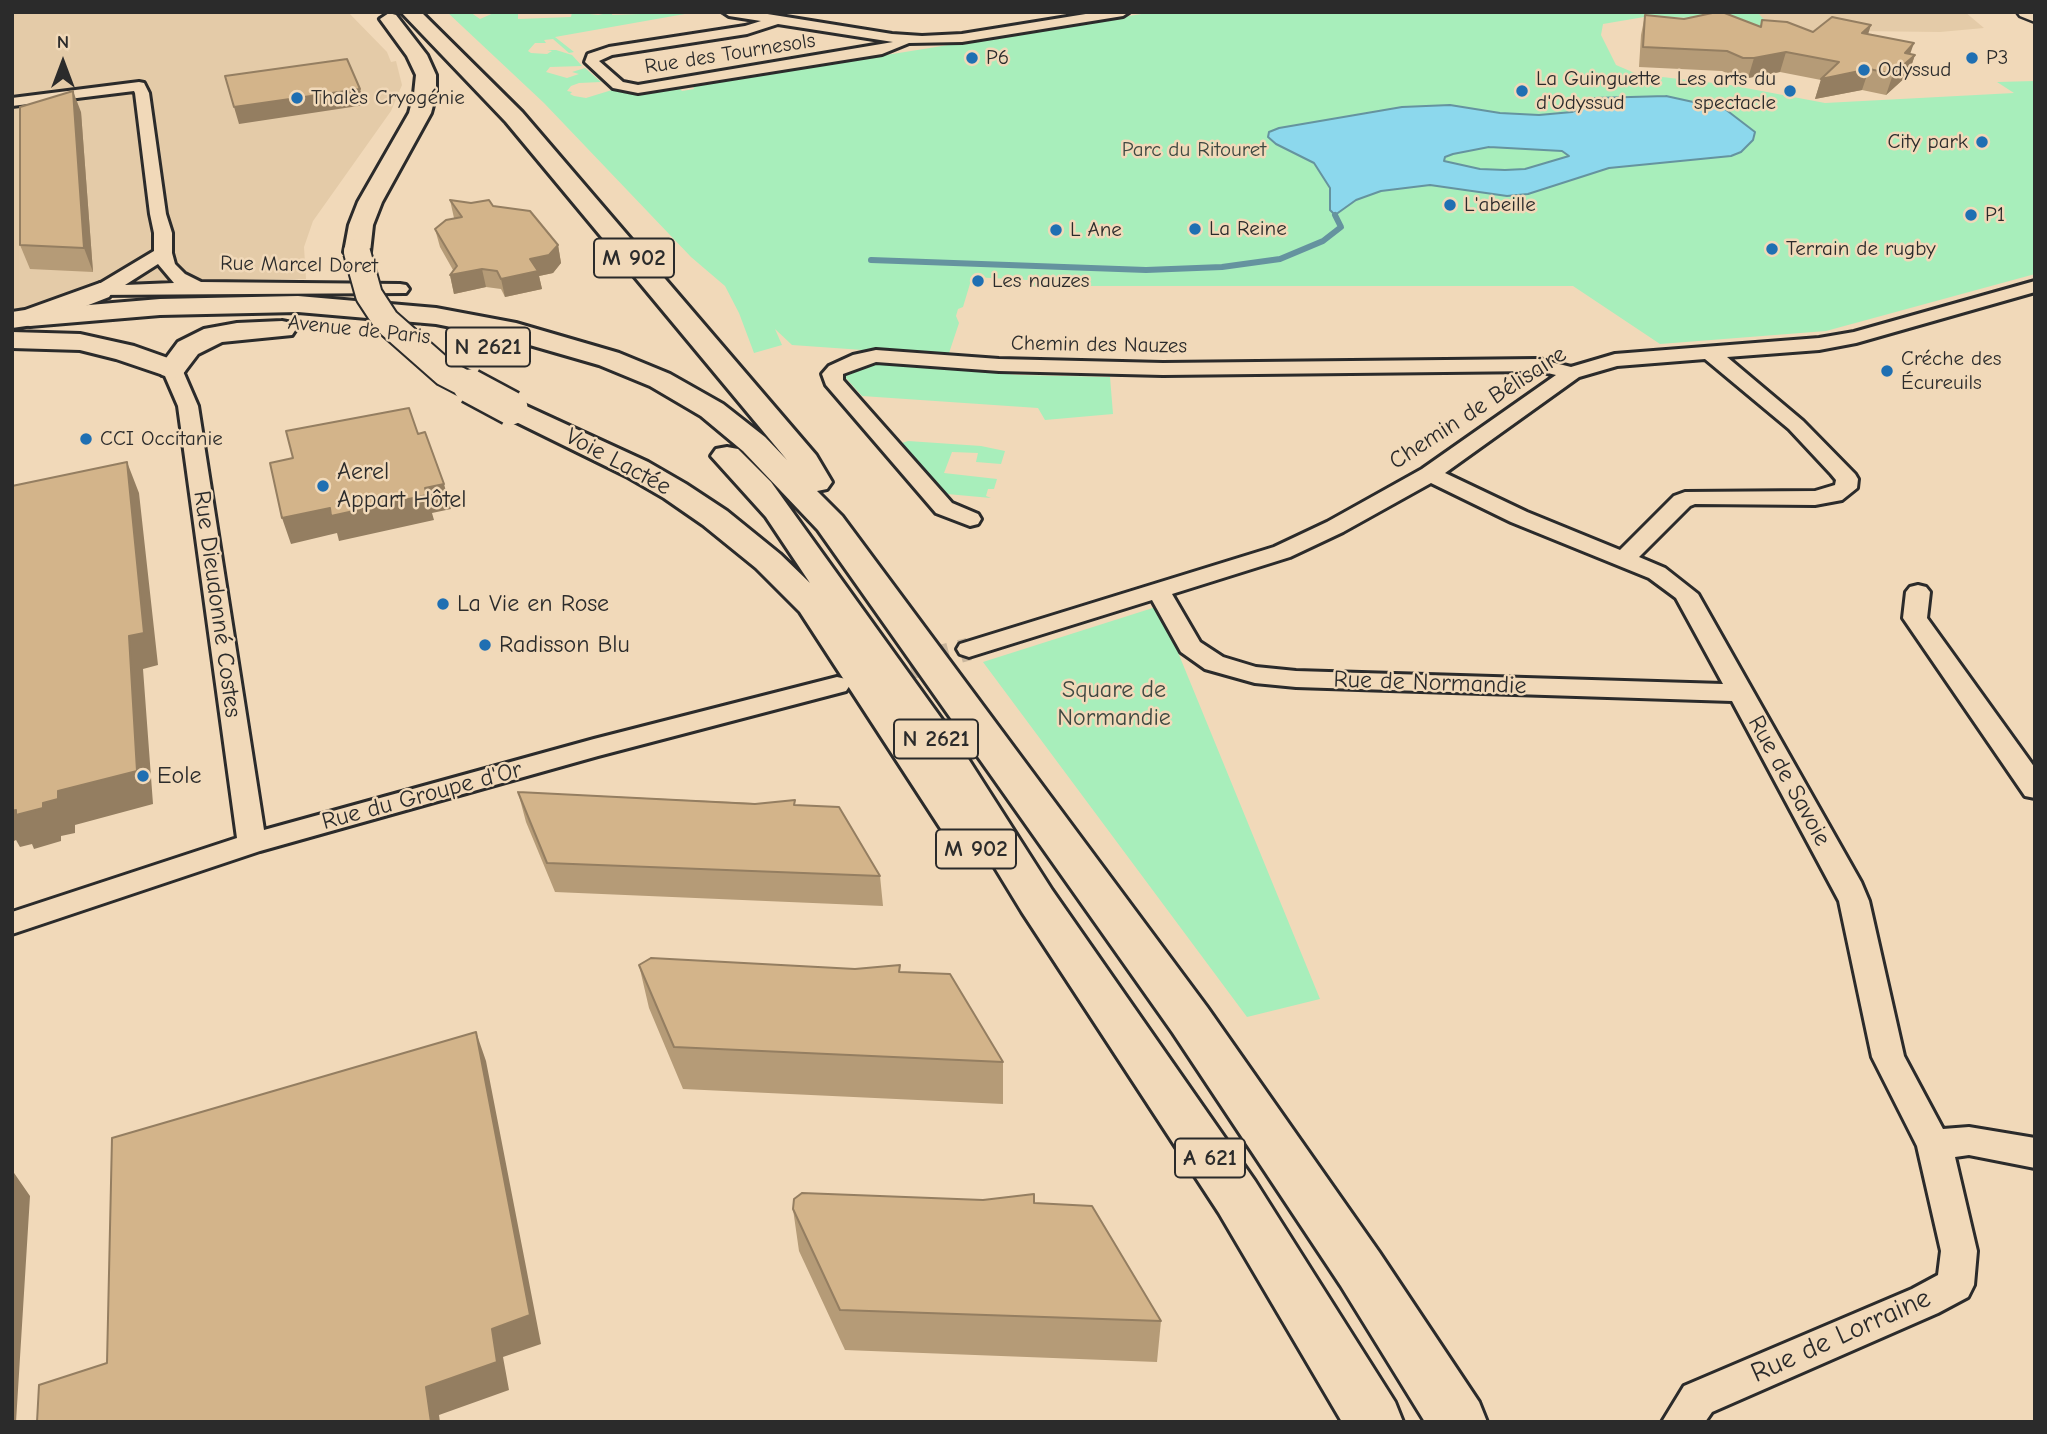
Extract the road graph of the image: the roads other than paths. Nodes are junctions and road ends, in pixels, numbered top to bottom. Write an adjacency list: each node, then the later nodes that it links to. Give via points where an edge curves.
1 (383, 12): 34 (main road, Voie Lactée / M 902, bridge, via 417,55 426,75 420,113 370,202 357,252 369,295 386,321 445,373 675,491 768,561 813,606 987,866)
2 (410, 12): 25 (main road, M 902, via 514,117 775,425 805,462 823,496)
3 (729, 12): 9 (street)
4 (832, 12): 10 (street)
5 (1123, 12): 7 (street)
6 (2026, 12): 8 (street)
7 (1073, 16): 11 (street, via 962,38)
8 (2035, 17)
9 (776, 20): 10 (street); 11 (street, Rue des Tournesols, via 747,30 609,51 593,57 592,62 618,85 638,89 893,48)
10 (807, 25): 11 (street)
11 (906, 39)
12 (12, 102): 13 (street, via 139,86)
13 (163, 253): 15 (street, Rue Marcel Doret, via 166,266); 17 (street)
14 (2035, 286): 20 (street, Chemin de Bélisaire, via 1856,337)
15 (198, 287): 16 (street, Rue Marcel Doret); 17 (street, Rue Marcel Doret)
16 (400, 289)
17 (100, 291): 18 (main road)
18 (17, 329): 19 (main road, Avenue de Paris / N 2621, via 206,322); 21 (main road, via 124,352); 25 (main road, Avenue de Paris / N 2621, via 160,307 298,304 436,316 532,336 660,380 712,410 754,444)
19 (376, 329): 21 (main road, via 214,335 188,348); 34 (main road, Avenue de Paris / N 2621, via 526,357 593,379 656,407 708,440 741,468 778,511 937,741)
20 (1710, 353): 22 (street, Chemin de Bélisaire, via 1615,360); 26 (street, via 1796,425 1847,479 1846,488 1815,498 1693,497 1682,501)
21 (172, 369): 33 (street, Rue Dieudonné Costes, via 188,406)
22 (1572, 373): 23 (street, Chemin de Bélisaire); 24 (street, Chemin des Nauzes, via 1539,365 1175,370 876,356 836,370 832,381 944,508)
23 (1430, 474): 26 (street, Rue de Savoie); 27 (street, Chemin de Bélisaire, via 1282,552)
24 (970, 519)
25 (830, 523): 39 (main road, A 621, via 1198,1031)
26 (1623, 560): 31 (street, Rue de Savoie, via 1657,573 1686,594)
27 (1158, 592): 29 (street, Chemin de Bélisaire); 31 (street, Rue de Normandie, via 1190,647 1214,663 1255,675)
28 (1919, 592): 32 (street, via 1915,618)
29 (969, 649)
30 (837, 685): 33 (street, Rue du Groupe d'Or)
31 (1741, 693): 36 (street, Rue de Savoie, via 1850,891 1888,1057)
32 (2035, 789)
33 (252, 843): 35 (street, Rue du Groupe d'Or)
34 (1037, 901): 38 (main road, A 621, via 1237,1197)
35 (12, 923)
36 (1934, 1145): 37 (street, via 1969,1141); 40 (street, Rue de Lorraine, via 1959,1251 1955,1284 1698,1399)
37 (2035, 1153)
38 (1374, 1422)
39 (1458, 1422)
40 (1682, 1422)

